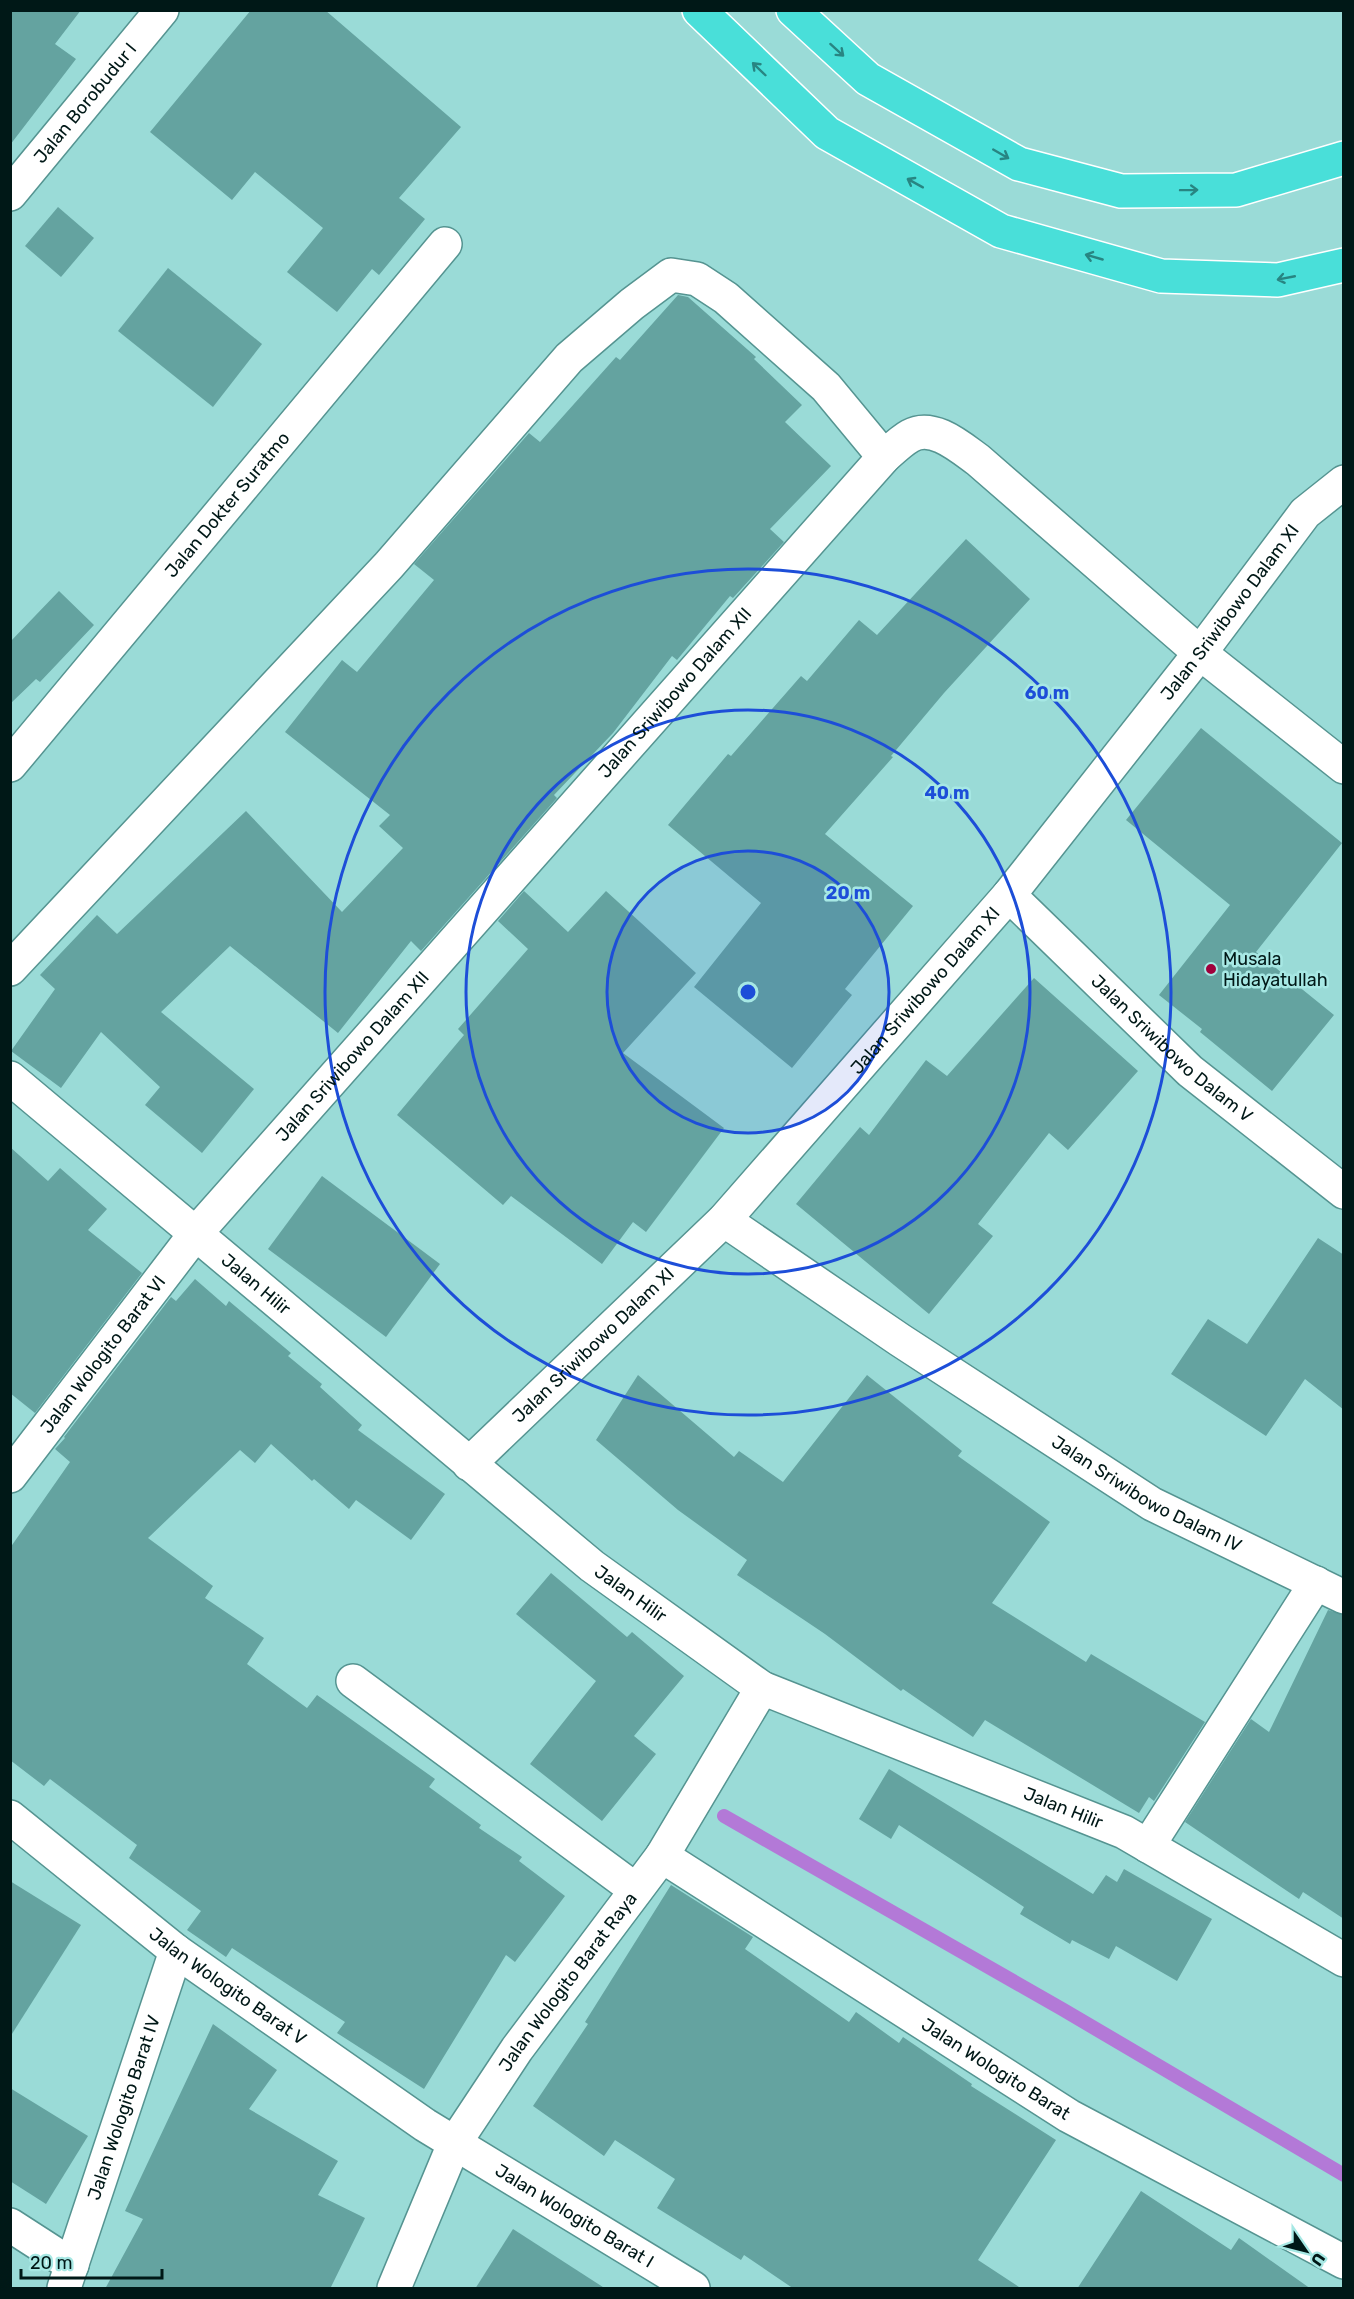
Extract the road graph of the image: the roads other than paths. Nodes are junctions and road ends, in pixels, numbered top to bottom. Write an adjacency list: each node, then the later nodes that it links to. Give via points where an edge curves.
1 (162, 10): 5 (street, Jalan Borobudur I)
2 (699, 10): 7 (highway, one-way to 2, via 1278,280 1161,276 1001,231 827,133)
3 (793, 10): 4 (highway, one-way to 4, via 868,79 1019,164 1122,191 1236,190)
4 (1344, 158)
5 (10, 194)
6 (446, 244): 11 (street, Jalan Dokter Suratmo)
7 (1344, 265)
8 (884, 457): 10 (street, Jalan Sriwibowo Dalam XII, via 911,435 928,432 952,441); 14 (street, via 826,387 726,298 697,279 671,275 569,358 389,565); 18 (street, Jalan Sriwibowo Dalam XII)
9 (1344, 482): 10 (street, Jalan Sriwibowo Dalam XI, via 1305,513)
10 (1200, 653): 12 (street, Jalan Sriwibowo Dalam XII); 13 (street, Jalan Sriwibowo Dalam XI)
11 (10, 765)
12 (1344, 767)
13 (1009, 895): 16 (street, Jalan Sriwibowo Dalam V, via 1190,1071); 17 (street, Jalan Sriwibowo Dalam XI)
14 (10, 969)
15 (10, 1078): 18 (street, Jalan Hilir)
16 (1344, 1192)
17 (724, 1220): 19 (street, Jalan Sriwibowo Dalam XI); 21 (street, Jalan Sriwibowo Dalam IV, via 1152,1504)
18 (196, 1233): 19 (street, Jalan Hilir); 20 (street, Jalan Wologito Barat VI)
19 (469, 1464): 23 (street, Jalan Hilir, via 592,1566)
20 (10, 1476)
21 (1330, 1590): 25 (street, Jalan Sriwibowo Dalam IV)
22 (353, 1681): 27 (street)
23 (762, 1688): 25 (street, Jalan Hilir, via 1113,1828); 26 (street, Jalan Wologito Barat Raya)
24 (10, 1817): 28 (street, Jalan Wologito Barat V)
25 (1148, 1846): 29 (street, Jalan Hilir)
26 (662, 1856): 27 (street, Jalan Wologito Barat Raya); 32 (street, Jalan Wologito Barat, via 1069,2116)
27 (636, 1890): 30 (street, Jalan Wologito Barat Raya, via 517,2049)
28 (176, 1951): 30 (street, Jalan Wologito Barat V); 33 (street, Jalan Wologito Barat IV)
29 (1344, 1960)
30 (454, 2144): 34 (street, Jalan Wologito Barat Raya); 35 (street, Jalan Wologito Barat I)
31 (10, 2225): 33 (street, Jalan Wologito Barat IV)
32 (1344, 2262)
33 (68, 2277)
34 (394, 2289)
35 (693, 2289)

